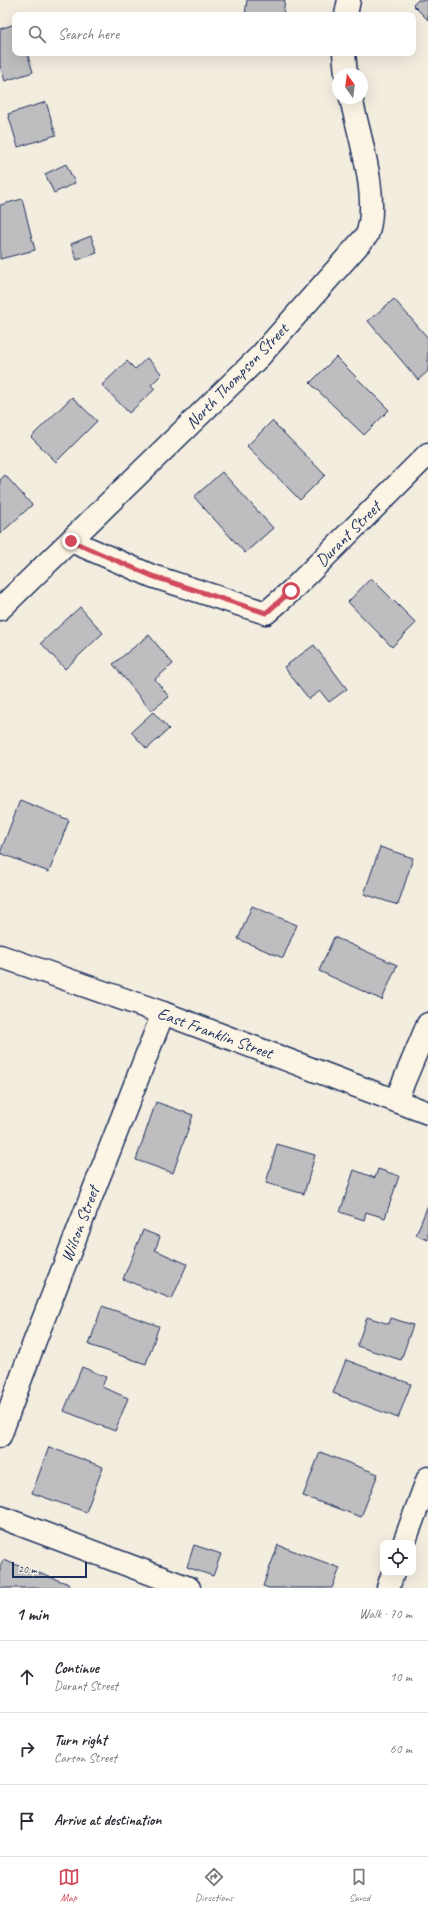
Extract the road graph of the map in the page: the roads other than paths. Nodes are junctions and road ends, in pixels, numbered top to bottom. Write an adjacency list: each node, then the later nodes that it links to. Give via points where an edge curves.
1 (349, 0): 2 (street)
2 (347, 12)
3 (344, 56): 4 (street)
4 (345, 68)
5 (352, 104): 7 (street, North Thompson Street, via 371,192 371,224 367,235 260,356)
6 (428, 454): 7 (street, Durant Street, via 266,613 152,576)
7 (71, 541): 8 (street, North Thompson Street)
8 (0, 609)
9 (0, 956): 10 (street, East Franklin Street)
10 (163, 1013): 12 (street, East Franklin Street); 14 (street, Wilson Street)
11 (428, 1024): 12 (street)
12 (396, 1100): 13 (street, East Franklin Street)
13 (428, 1112)
14 (0, 1436)
15 (428, 1478): 17 (street)
16 (0, 1517): 19 (street)
17 (405, 1540)
18 (392, 1576): 20 (street)
19 (189, 1588)
20 (388, 1588)

